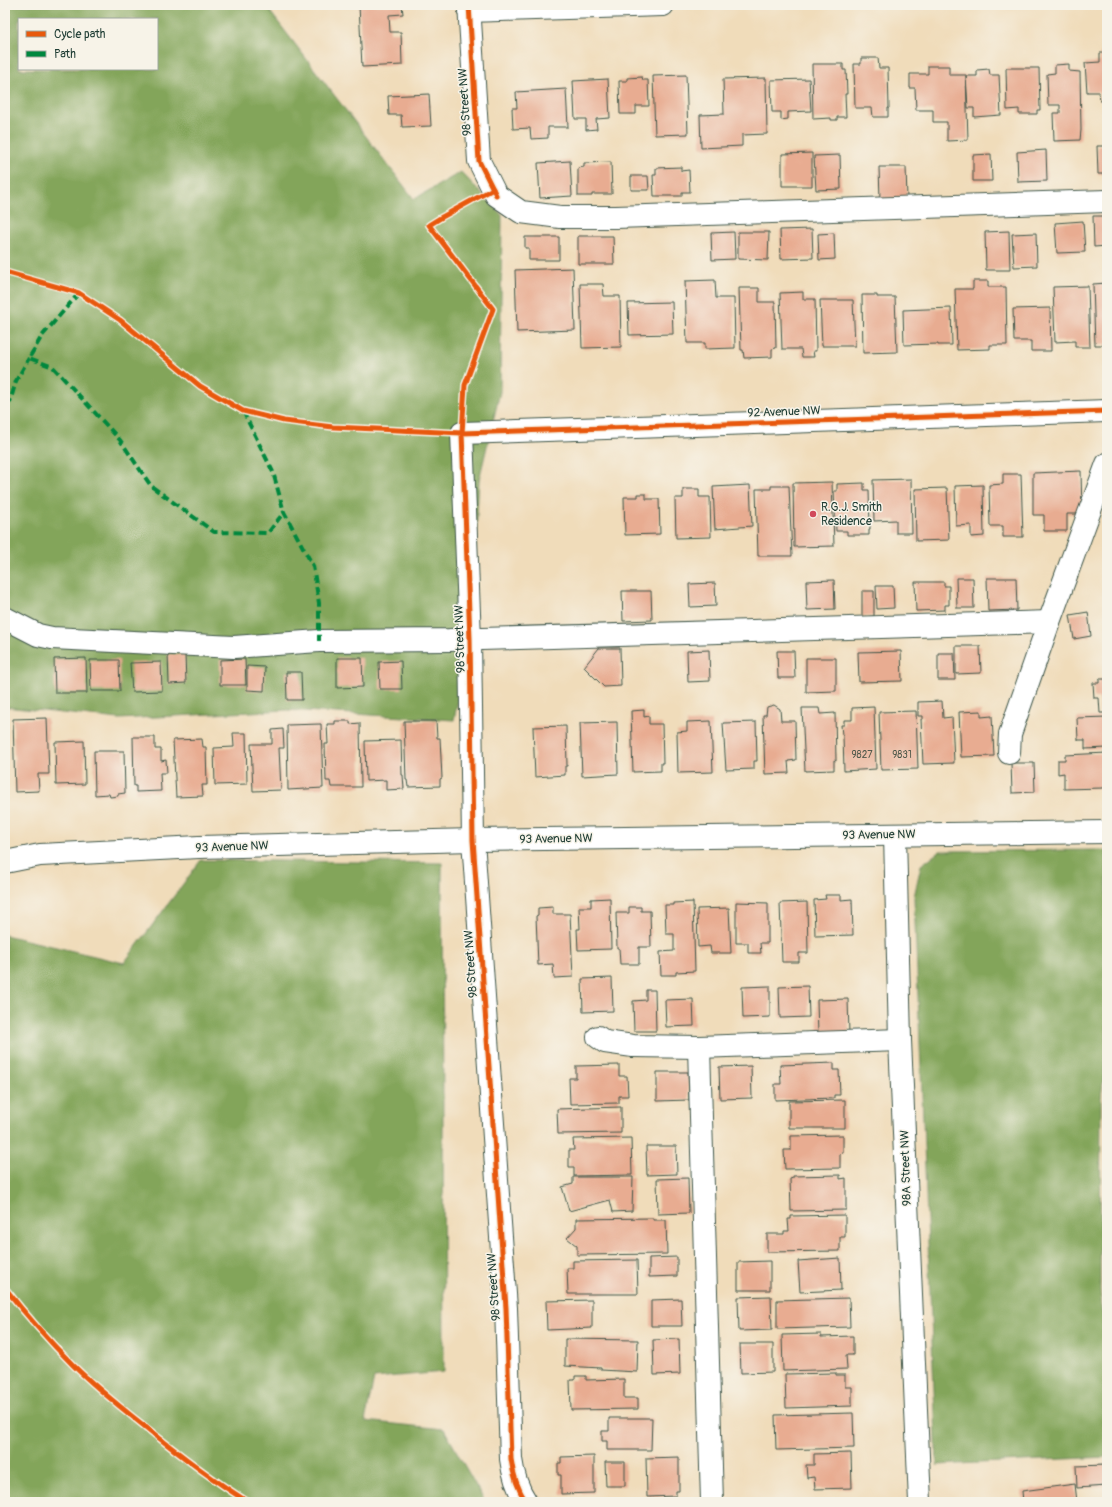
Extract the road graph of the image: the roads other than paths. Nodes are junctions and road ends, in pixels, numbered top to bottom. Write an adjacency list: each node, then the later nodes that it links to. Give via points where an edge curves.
1 (664, 5): 2 (street)
2 (469, 8): 3 (street, 98 Street NW, via 479,161 496,195 521,212 560,217 684,216)
3 (1107, 201)
4 (1107, 411): 5 (street, 92 Avenue NW)
5 (462, 433): 9 (street, 98 Street NW)
6 (1107, 464): 8 (street)
7 (5, 618): 9 (street, via 38,635 52,638 234,647 320,642)
8 (1049, 622): 9 (street); 10 (street, via 1010,734)
9 (470, 639): 13 (street, 98 Street NW)
10 (1009, 753)
11 (1107, 832): 12 (street, 93 Avenue NW)
12 (895, 835): 13 (street, 93 Avenue NW); 16 (street, 98A Street NW)
13 (473, 840): 14 (street, 93 Avenue NW, via 56,854); 18 (street, 98 Street NW, via 506,1308 511,1459 513,1474)
14 (5, 862)
15 (598, 1037): 17 (street, via 605,1042 633,1046)
16 (900, 1040): 17 (street); 20 (street, 98A Street NW)
17 (699, 1047): 19 (street)
18 (522, 1496)
19 (712, 1502)
20 (920, 1502)

